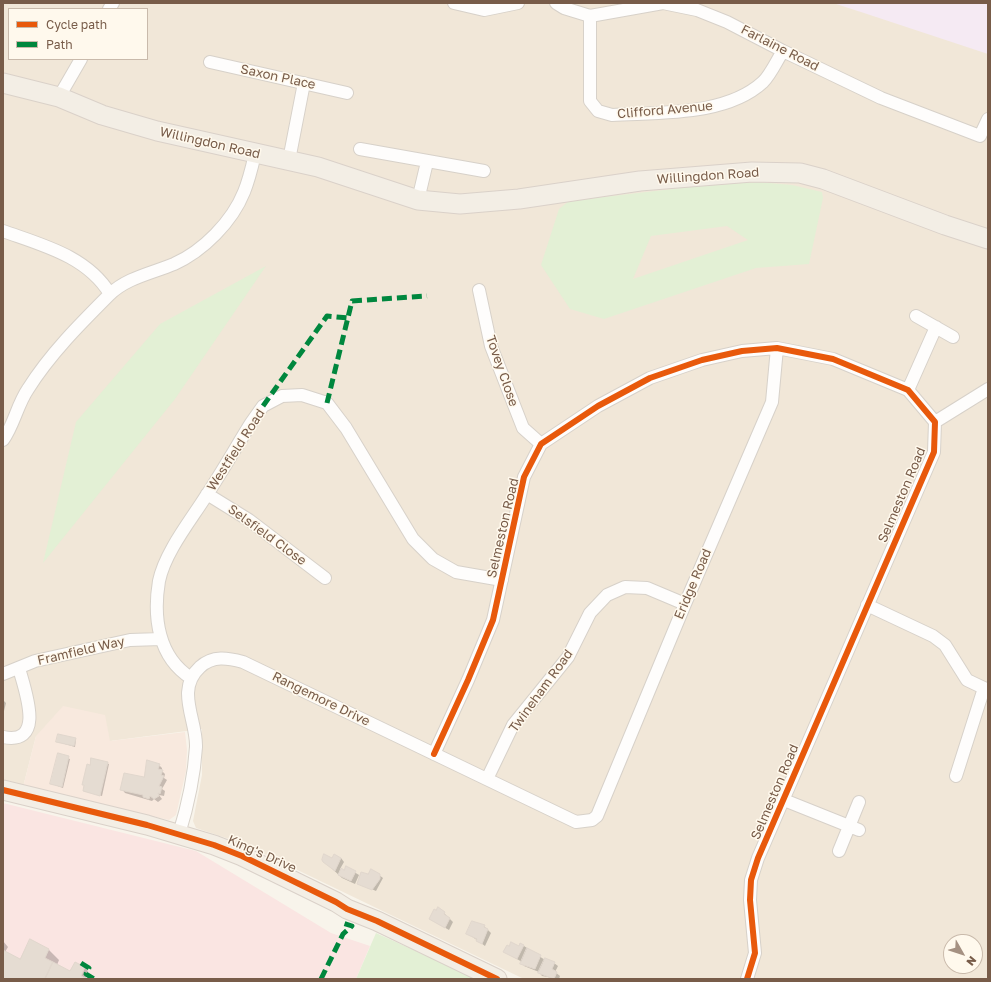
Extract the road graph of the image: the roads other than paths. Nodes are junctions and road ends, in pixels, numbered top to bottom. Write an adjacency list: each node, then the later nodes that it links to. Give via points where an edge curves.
1 (454, 3): 2 (street, via 484,10)
2 (518, 3)
3 (556, 3): 4 (street, Farlaine Road)
4 (590, 16): 5 (street, Farlaine Road, via 663,3 697,10 727,22); 5 (street, Clifford Avenue, via 590,101 598,112 612,116 715,107 742,98 764,81)
5 (783, 51): 12 (street, Farlaine Road, via 881,98 980,136)
6 (80, 60): 11 (street)
7 (210, 62): 9 (street, Saxon Place)
8 (3, 83): 11 (main road, Willingdon Road)
9 (304, 83): 10 (street, Saxon Place); 15 (street)
10 (347, 92)
11 (59, 97): 14 (main road, Willingdon Road, via 157,131)
12 (988, 119)
13 (360, 149): 16 (street)
14 (255, 154): 15 (main road, Willingdon Road); 22 (street, via 245,192 226,222 210,239 190,255 127,282)
15 (289, 160): 18 (main road, Willingdon Road)
16 (427, 162): 17 (street); 18 (street)
17 (484, 171)
18 (418, 200): 20 (main road, Willingdon Road, via 460,204 519,199 640,181 752,172 800,173)
19 (3, 230): 22 (street, via 79,262 88,268)
20 (988, 239)
21 (479, 290): 31 (street, Tovey Close, via 491,346 523,428)
22 (110, 294): 30 (street, via 46,363 27,390)
23 (916, 316): 24 (street)
24 (936, 327): 25 (street); 28 (street)
25 (953, 337)
26 (777, 348): 28 (street, Selmeston Road, via 833,359); 31 (street, Selmeston Road, via 742,351 702,360 650,378 598,406); 35 (street, Eridge Road, via 772,402)
27 (988, 389): 29 (street)
28 (908, 390): 29 (street, Selmeston Road)
29 (936, 422): 36 (street, Selmeston Road, via 934,452)
30 (3, 440)
31 (541, 444): 34 (street, Selmeston Road, via 524,477)
32 (207, 494): 33 (street, Selsfield Close, via 249,520); 34 (street, Westfield Road, via 262,406 282,396 302,395 327,403 342,422 413,539 433,559 456,572); 37 (street, Westfield Road, via 174,546 159,580 157,616)
33 (325, 578)
34 (502, 580): 43 (street, Selmeston Road, via 493,620)
35 (685, 604): 45 (street, Twineham Road, via 647,588 625,587 607,595 590,613 568,657 513,726); 49 (street, Eridge Road)
36 (867, 605): 41 (street, via 933,636 945,645 967,680); 47 (street, Selmeston Road)
37 (161, 639): 38 (street, Framfield Way, via 130,640 35,661); 40 (street, Westfield Road, via 170,660 179,671)
38 (19, 668): 39 (street, Framfield Way); 42 (street, via 31,720 19,737)
39 (3, 674)
40 (191, 678): 43 (street, Rangemore Drive, via 196,670 210,660 225,657 243,662); 51 (street, via 187,696 196,742 195,768)
41 (986, 689): 44 (street)
42 (3, 737)
43 (434, 754): 45 (street, Rangemore Drive)
44 (956, 776)
45 (487, 779): 49 (street, Rangemore Drive, via 576,822 592,820)
46 (3, 790): 51 (main road, King's Drive)
47 (784, 800): 50 (street, Selmeston Road); 54 (street, Selmeston Road, via 751,880 754,953)
48 (859, 802): 50 (street)
49 (597, 816)
50 (854, 828): 52 (street)
51 (179, 834): 53 (main road, King's Drive, via 242,856 347,909)
52 (839, 851)
53 (497, 979)
54 (747, 979)

